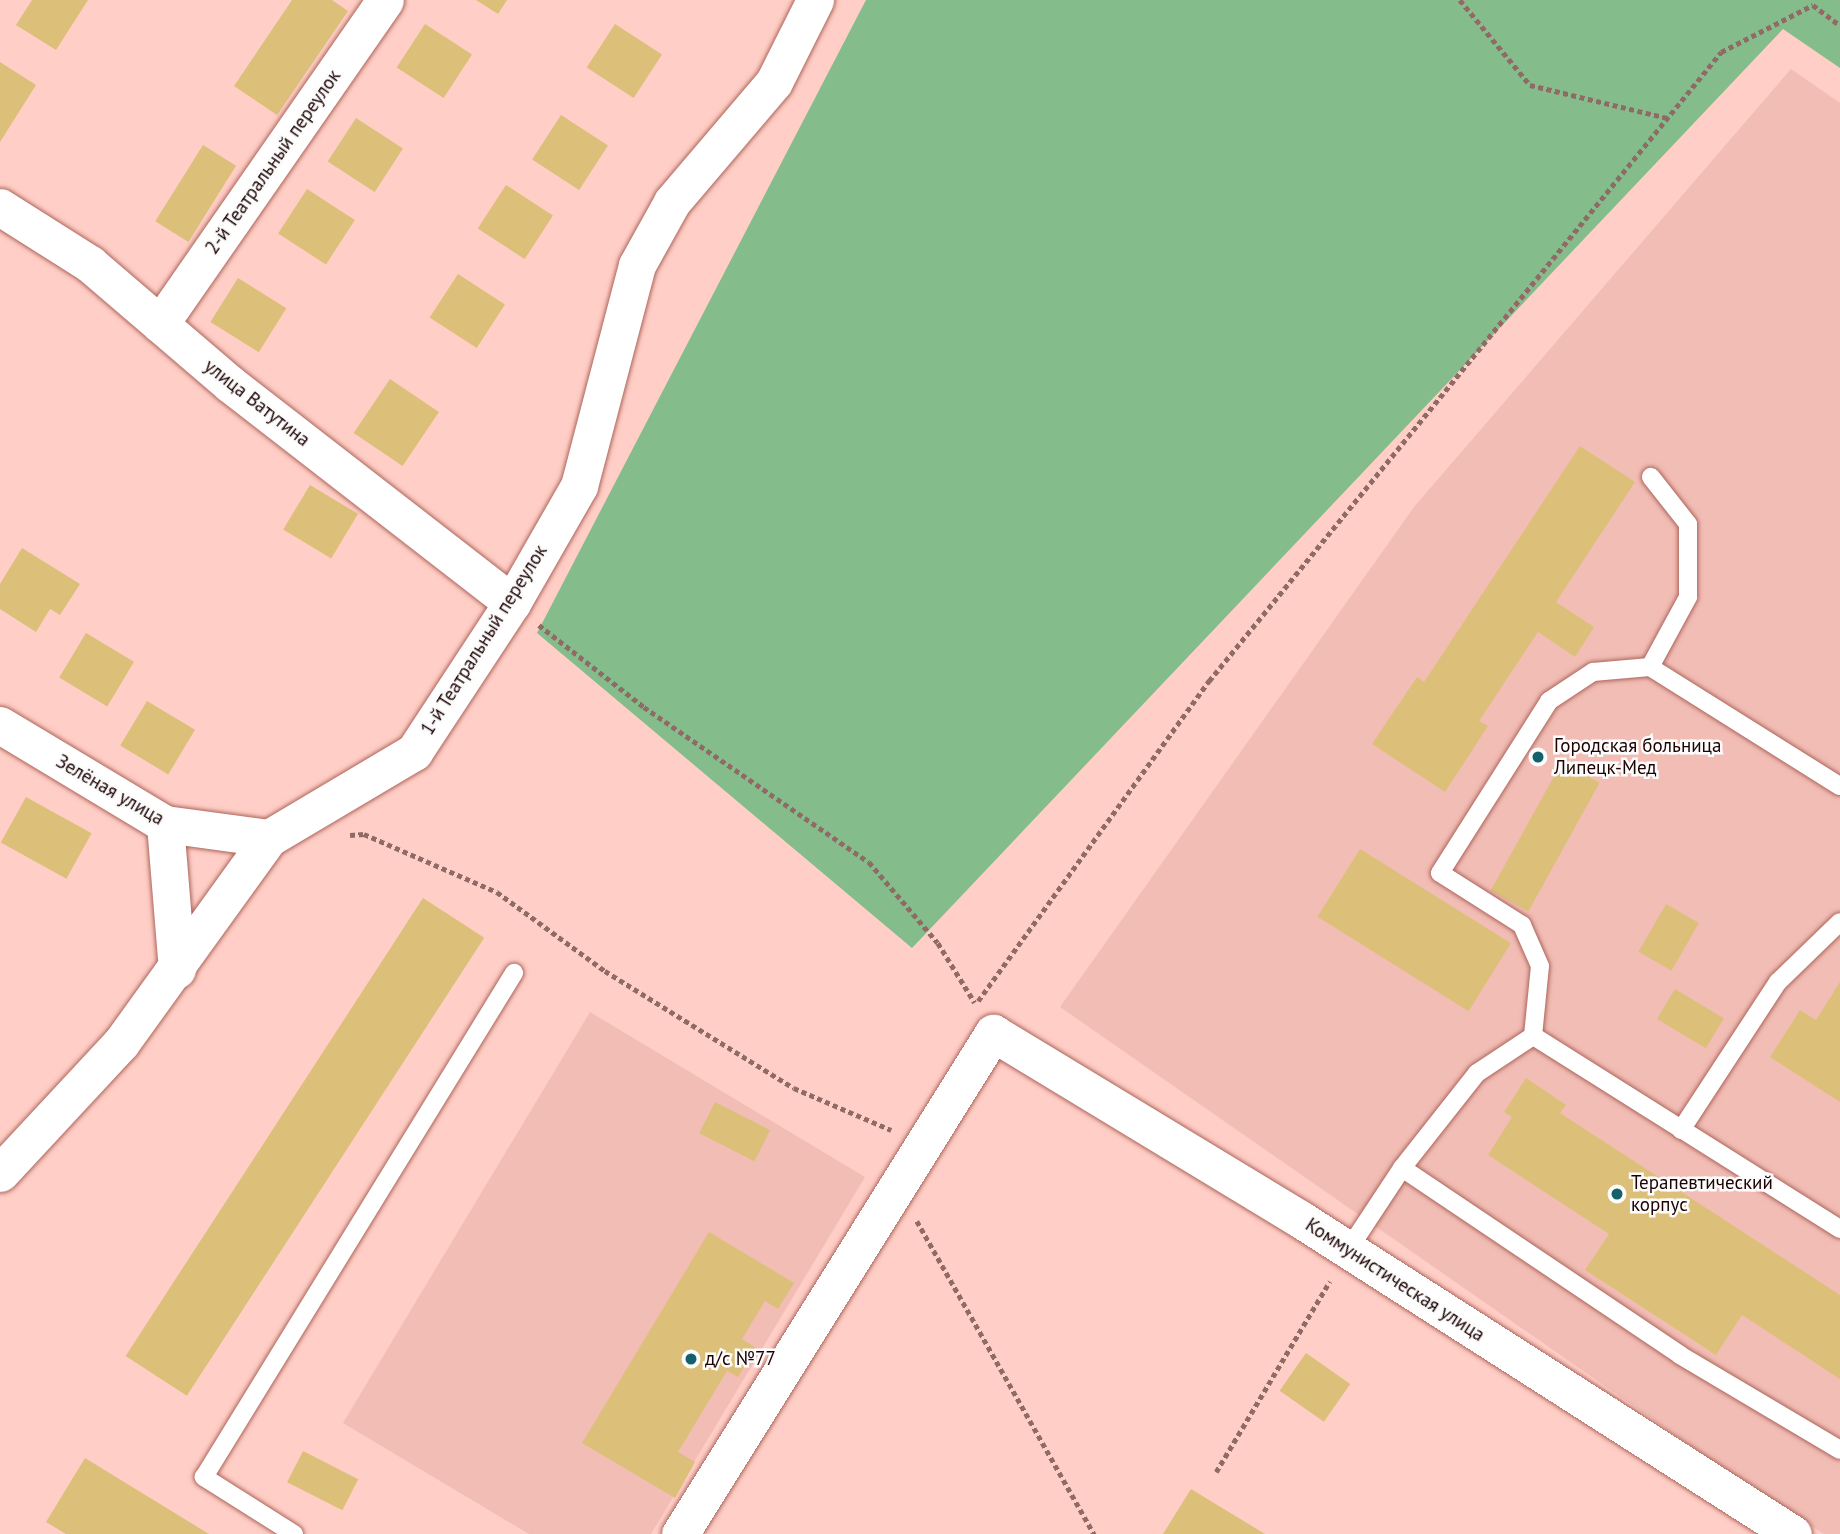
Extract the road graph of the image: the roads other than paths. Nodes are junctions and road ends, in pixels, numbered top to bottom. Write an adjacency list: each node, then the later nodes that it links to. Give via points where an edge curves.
1 (385, 0): 4 (street, 2-й Театральный переулок)
2 (815, 0): 6 (street, 1-й Театральный переулок, via 774,82 672,202 637,265 579,486)
3 (0, 207): 4 (street, улица Ватутина, via 90,264)
4 (160, 324): 6 (street, улица Ватутина)
5 (1651, 477): 7 (lane, via 1688,524 1688,597)
6 (512, 603): 11 (street, 1-й Театральный переулок, via 414,752)
7 (1650, 667): 9 (lane); 15 (lane, via 1593,672 1549,701 1440,873 1522,925 1539,966)
8 (0, 725): 10 (street, Зелёная улица)
9 (1840, 786)
10 (165, 824): 11 (street, Зелёная улица); 13 (street)
11 (269, 838): 13 (street, 1-й Театральный переулок)
12 (1840, 922): 16 (lane, via 1778,982)
13 (177, 970): 18 (street, 1-й Театральный переулок, via 121,1043)
14 (514, 973): 22 (lane, via 204,1477)
15 (1533, 1037): 16 (lane); 17 (lane, via 1477,1073)
16 (1681, 1130): 19 (lane)
17 (1402, 1168): 20 (lane); 21 (lane, via 1680,1355)
18 (0, 1173)
19 (1840, 1229)
20 (1348, 1250): 23 (street, Коммунистическая улица, via 984,1019 924,1144); 24 (street, Коммунистическая улица)
21 (1840, 1450)
22 (294, 1534)
23 (680, 1534)
24 (1793, 1534)

